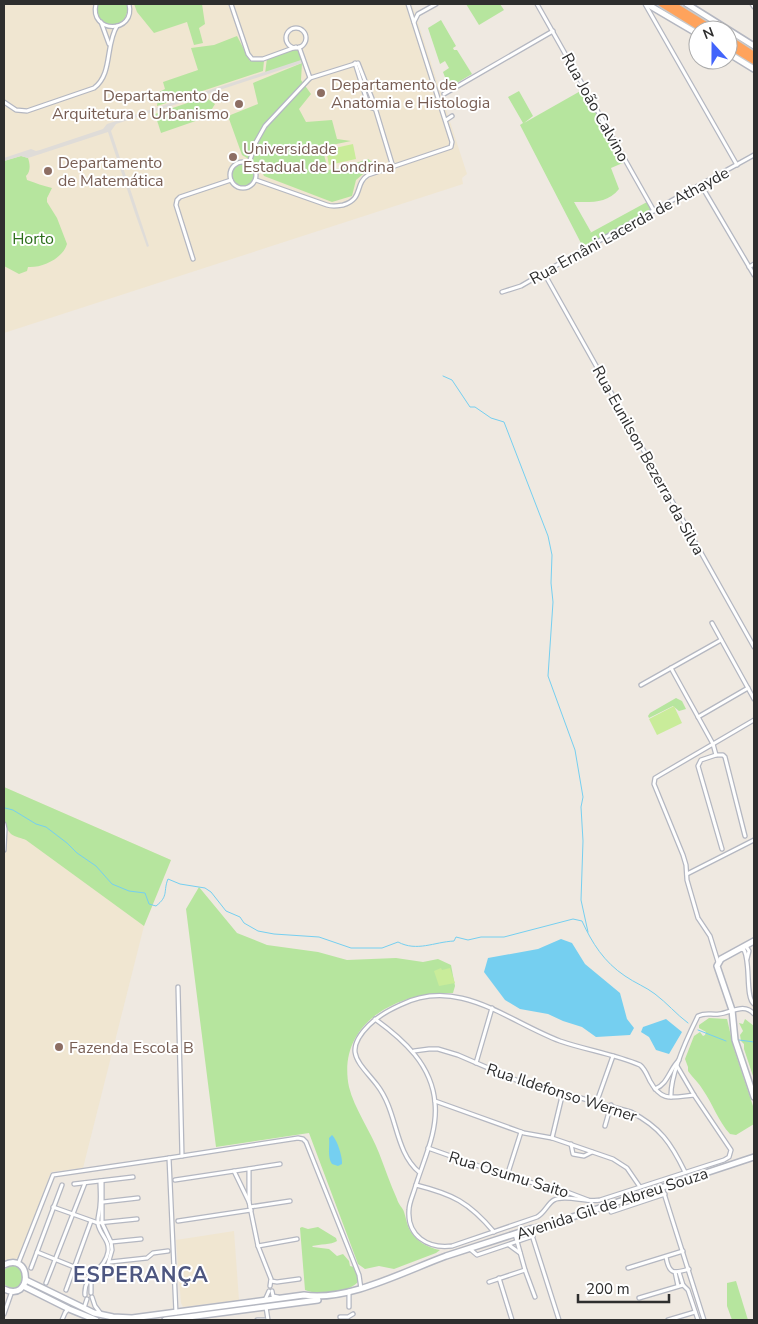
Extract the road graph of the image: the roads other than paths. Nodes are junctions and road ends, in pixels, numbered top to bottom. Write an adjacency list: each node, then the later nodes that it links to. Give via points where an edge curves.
1 (95, 4): 13 (street, via 95,13)
2 (130, 4): 15 (street, via 128,17)
3 (231, 4): 21 (street, via 252,59 263,59)
4 (408, 4): 14 (street)
5 (436, 4): 14 (street, via 418,14)
6 (537, 4): 17 (street, Rua João Calvino)
7 (646, 4): 16 (street); 34 (street)
8 (662, 4): 11 (highway)
9 (672, 4): 12 (highway)
10 (687, 4): 19 (street)
11 (688, 20)
12 (698, 20)
13 (101, 22): 15 (street, via 106,26); 20 (street)
14 (414, 22): 31 (street)
15 (117, 26): 20 (street)
16 (688, 28)
17 (553, 31): 28 (street); 39 (street, Rua João Calvino)
18 (738, 44): 23 (highway)
19 (754, 46)
20 (109, 47): 29 (street, via 104,76 90,91 27,111 12,108)
21 (298, 47): 21 (street, via 305,42 305,34 295,28 286,37 290,45); 27 (street)
22 (738, 51): 25 (highway)
23 (754, 54)
24 (738, 59): 26 (street)
25 (754, 61)
26 (754, 69)
27 (310, 78): 33 (street, via 265,126); 35 (street, via 355,64 370,107 375,109)
28 (444, 94)
29 (4, 102)
30 (452, 116): 31 (street)
31 (446, 120): 35 (street, via 451,147)
32 (754, 155): 34 (street, Rua Ernâni Lacerda de Athayde)
33 (250, 163): 36 (street, via 241,162 233,167); 37 (street, via 256,172)
34 (737, 165): 38 (street, Rua Ernâni Lacerda de Athayde)
35 (393, 167): 37 (street, via 366,176 356,199 335,207)
36 (231, 180): 37 (street, via 235,186 243,188); 40 (street, via 180,197 176,202)
37 (256, 180)
38 (702, 185): 39 (street, Rua Ernâni Lacerda de Athayde); 42 (street)
39 (654, 211): 43 (street, Rua Ernâni Lacerda de Athayde)
40 (193, 258)
41 (754, 264): 42 (street)
42 (749, 267): 44 (street)
43 (544, 273): 45 (street, Rua Ernâni Lacerda de Athayde); 48 (street, Rua Eunilson Bezerra da Silva)
44 (754, 275)
45 (502, 292)
46 (712, 623): 47 (street)
47 (721, 640): 49 (street); 51 (street)
48 (754, 647)
49 (671, 668): 50 (street); 53 (street)
50 (640, 685)
51 (748, 688): 52 (street); 53 (street)
52 (754, 699)
53 (698, 717): 55 (street)
54 (754, 720): 57 (street)
55 (706, 732): 56 (street); 58 (street)
56 (709, 738): 57 (street); 58 (street)
57 (721, 739): 58 (street)
58 (712, 745): 59 (street); 65 (street, via 660,775 654,784 683,855)
59 (716, 755): 61 (street, via 725,757); 63 (street, via 701,760 698,766)
60 (4, 824): 64 (street)
61 (745, 836)
62 (754, 840): 65 (street)
63 (722, 849)
64 (4, 850)
65 (687, 874): 68 (street, via 698,918 710,936)
66 (754, 941): 67 (street)
67 (743, 948): 68 (street); 69 (street); 69 (street, via 749,951)
68 (718, 962): 75 (street, via 718,971)
69 (746, 962): 72 (street)
70 (178, 987): 96 (street)
71 (754, 988): 72 (street)
72 (749, 989): 73 (street, via 750,1000)
73 (754, 1004)
74 (492, 1008): 77 (street, via 462,997 434,995 409,1000); 79 (street, via 560,1041); 80 (street)
75 (732, 1010): 76 (street, via 748,1009); 81 (street, via 698,1016); 86 (street, via 735,1040)
76 (754, 1014)
77 (375, 1019): 78 (street); 102 (street, via 356,1043 356,1058 382,1092 404,1155)
78 (414, 1051): 80 (street, Rua Ildefonso Werner, via 438,1049); 87 (street, via 429,1076)
79 (613, 1056): 82 (street, via 640,1065); 88 (street)
80 (476, 1063): 83 (street, Rua Ildefonso Werner, via 516,1080)
81 (676, 1066): 82 (street, via 665,1084); 84 (street); 85 (street)
82 (655, 1089): 85 (street, via 661,1096)
83 (563, 1092): 88 (street, Rua Ildefonso Werner); 92 (street)
84 (694, 1094): 85 (street); 103 (street, via 730,1145 731,1154 724,1160)
85 (671, 1097)
86 (754, 1097)
87 (435, 1101): 91 (street); 94 (street, via 434,1127)
88 (597, 1101): 89 (street, Rua Ildefonso Werner)
89 (611, 1105): 90 (street); 103 (street, Rua Ildefonso Werner, via 655,1126 675,1151)
90 (605, 1126)
91 (520, 1132): 92 (street); 104 (street)
92 (552, 1138): 93 (street)
93 (571, 1144): 95 (street); 95 (street, via 572,1154 584,1156)
94 (427, 1148): 102 (street); 104 (street, Rua Osumu Saito)
95 (592, 1152): 112 (street, via 620,1162)
96 (182, 1156): 98 (street); 167 (street, via 303,1139 357,1269)
97 (754, 1157): 113 (street, Avenida Gil de Abreu Souza)
98 (169, 1158): 147 (street, via 53,1175); 181 (street)
99 (280, 1164): 100 (street)
100 (248, 1169): 101 (street); 121 (street)
101 (234, 1171): 106 (street); 121 (street)
102 (419, 1172): 110 (street)
103 (685, 1172): 112 (street)
104 (507, 1176): 114 (street, Rua Osumu Saito)
105 (133, 1177): 107 (street)
106 (175, 1180)
107 (101, 1181): 108 (street); 120 (street)
108 (85, 1183): 109 (street); 124 (street)
109 (74, 1184)
110 (416, 1184): 130 (street, via 450,1194 469,1206); 130 (street, via 409,1208 410,1221 429,1245 452,1246)
111 (62, 1185): 122 (street)
112 (640, 1187): 119 (street)
113 (662, 1187): 115 (street); 129 (street, Avenida Gil de Abreu Souza)
114 (567, 1192): 117 (street); 119 (street, Rua Osumu Saito)
115 (664, 1194): 123 (street); 142 (street)
116 (138, 1198): 120 (street)
117 (568, 1199): 119 (street); 130 (street, via 554,1200 537,1218)
118 (290, 1201): 121 (street)
119 (591, 1201)
120 (102, 1202): 128 (street)
121 (250, 1206): 127 (street); 138 (street)
122 (53, 1207): 124 (street); 141 (street)
123 (611, 1212)
124 (73, 1214): 126 (street); 145 (street)
125 (137, 1219): 128 (street)
126 (91, 1221): 128 (street); 149 (street)
127 (178, 1221)
128 (100, 1223): 136 (street); 155 (street, via 108,1242 108,1252)
129 (530, 1229): 131 (street, Avenida Gil de Abreu Souza); 132 (street)
130 (494, 1232)
131 (515, 1234): 135 (street); 139 (street, Avenida Gil de Abreu Souza)
132 (533, 1236): 135 (street, Avenida Gil de Abreu Souza); 195 (street)
133 (141, 1239): 136 (street)
134 (297, 1239): 138 (street)
135 (518, 1241): 137 (street, Avenida Gil de Abreu Souza); 143 (street)
136 (111, 1242): 146 (street)
137 (508, 1244): 139 (street, Avenida Gil de Abreu Souza, via 477,1255); 143 (street)
138 (258, 1246): 159 (street)
139 (469, 1249): 167 (street, Avenida Gil de Abreu Souza)
140 (168, 1251): 146 (street, via 153,1253 147,1258)
141 (36, 1252): 145 (street); 150 (street)
142 (683, 1252): 144 (street); 152 (street)
143 (520, 1253): 153 (street)
144 (666, 1257): 151 (street); 154 (street, via 667,1266)
145 (56, 1259): 149 (street); 161 (street)
146 (109, 1262): 155 (street)
147 (18, 1264): 148 (street); 158 (street, via 25,1272)
148 (4, 1265)
149 (74, 1266): 155 (street); 168 (street)
150 (31, 1268)
151 (628, 1268)
152 (688, 1269): 154 (street); 198 (street)
153 (525, 1270): 156 (street); 172 (street)
154 (677, 1272): 162 (street); 164 (street)
155 (95, 1275): 179 (street, via 85,1286); 185 (street, via 91,1284 92,1295)
156 (499, 1278): 160 (street); 194 (street)
157 (299, 1279): 159 (street)
158 (26, 1280): 163 (street); 179 (street, Avenida Gil de Abreu Souza)
159 (271, 1281): 166 (street)
160 (489, 1282)
161 (46, 1283)
162 (683, 1285): 164 (street); 182 (street, via 688,1290)
163 (23, 1286): 169 (street); 180 (street)
164 (678, 1286): 174 (street)
165 (4, 1289): 169 (street)
166 (270, 1289): 173 (street, via 273,1296); 175 (street)
167 (361, 1289): 170 (street, Avenida Gil de Abreu Souza)
168 (66, 1290)
169 (12, 1292): 183 (street)
170 (349, 1293): 171 (street, Avenida Gil de Abreu Souza, via 316,1297); 176 (street, Avenida Gil de Abreu Souza); 178 (street)
171 (300, 1295): 173 (street, Avenida Gil de Abreu Souza); 176 (street, via 301,1299)
172 (535, 1296)
173 (281, 1298): 175 (street, Avenida Gil de Abreu Souza)
174 (639, 1298)
175 (265, 1300): 181 (street, Avenida Gil de Abreu Souza)
176 (293, 1303): 177 (street, Avenida Gil de Abreu Souza)
177 (266, 1306): 187 (street, Avenida Gil de Abreu Souza); 193 (street)
178 (349, 1307)
179 (84, 1308): 185 (street, Avenida Gil de Abreu Souza)
180 (69, 1309): 188 (street); 189 (street)
181 (178, 1312): 185 (street, Avenida Gil de Abreu Souza, via 132,1318); 187 (street)
182 (695, 1312): 196 (street); 197 (street)
183 (4, 1314)
184 (353, 1314): 186 (street, via 348,1318)
185 (102, 1315): 188 (street, via 92,1315)
186 (340, 1317)
187 (179, 1318): 191 (street, Avenida Gil de Abreu Souza)
188 (87, 1319): 190 (street)
189 (62, 1320)
190 (96, 1320)
191 (165, 1320)
192 (257, 1320): 193 (street)
193 (266, 1320)
194 (512, 1320)
195 (559, 1320)
196 (668, 1320)
197 (698, 1320)
198 (704, 1320)

